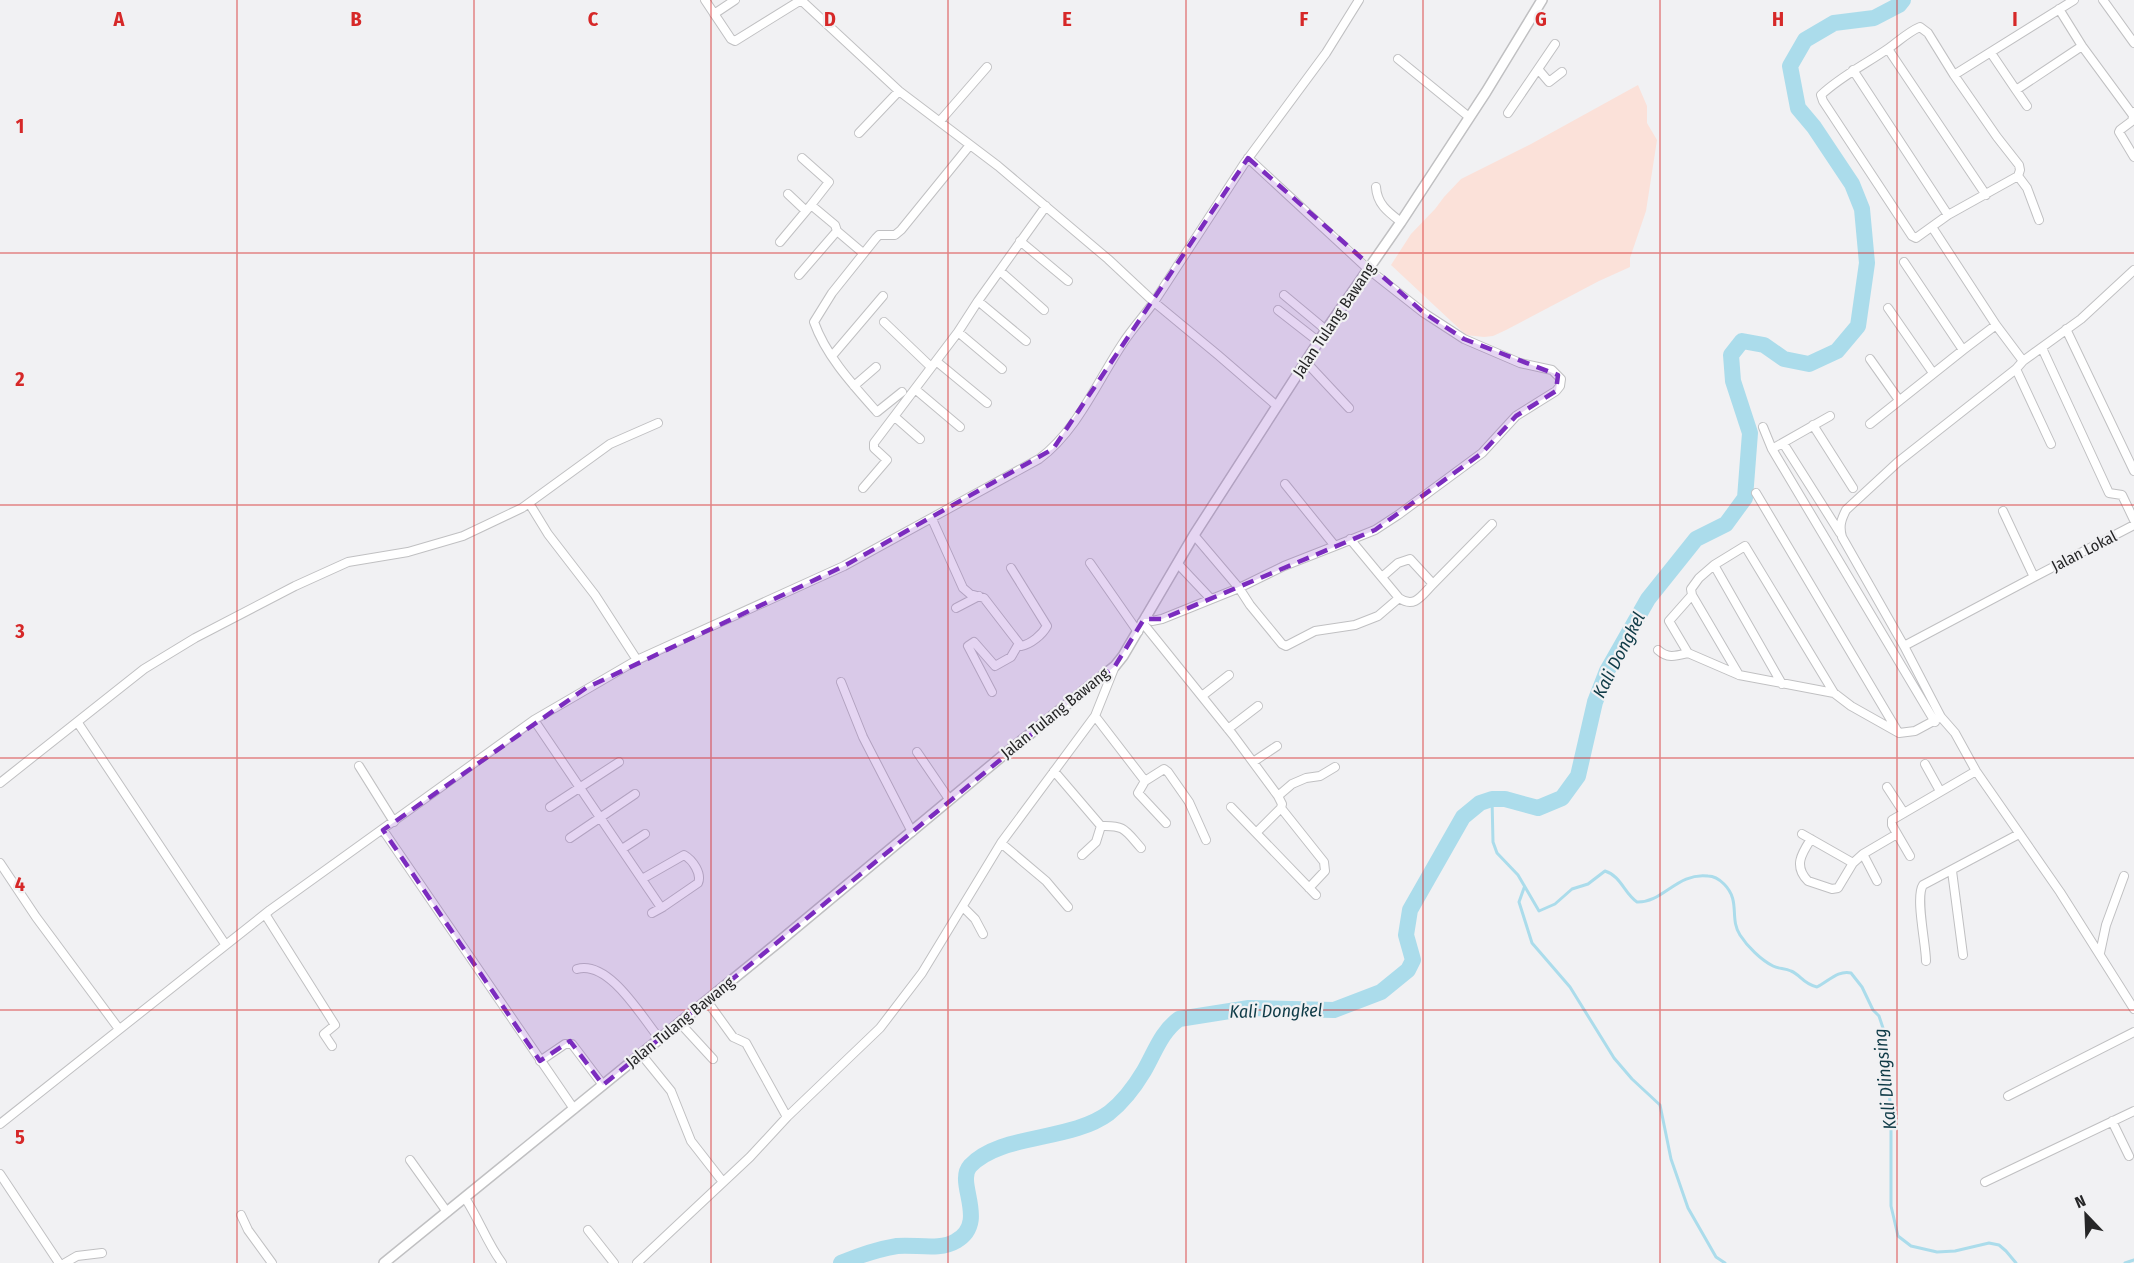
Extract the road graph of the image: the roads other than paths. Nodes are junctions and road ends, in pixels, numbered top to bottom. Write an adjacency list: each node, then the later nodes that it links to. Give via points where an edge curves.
1 (705, 0): 9 (street)
2 (735, 0): 9 (street)
3 (801, 0): 9 (street, via 735,41); 22 (street)
4 (1359, 0): 32 (street, via 1326,53)
5 (1542, 0): 26 (street, Jalan Tulang Bawang)
6 (2074, 0): 8 (street)
7 (2103, 0): 10 (street)
8 (2059, 9): 12 (street); 14 (street)
9 (714, 14)
10 (2134, 43)
11 (1555, 44): 17 (street)
12 (2082, 46): 21 (street); 25 (street)
13 (1888, 49): 18 (street); 20 (street, via 1920,27 1928,33); 36 (street)
14 (1991, 53): 20 (street); 21 (street)
15 (1398, 59): 26 (street)
16 (987, 67): 27 (street)
17 (1538, 69): 19 (street, via 1549,82); 24 (street)
18 (1853, 70): 39 (street); 42 (street, via 1821,95 1823,101 1912,236)
19 (1562, 72)
20 (1954, 75): 33 (street, via 2016,161)
21 (2016, 90): 23 (street)
22 (899, 91): 27 (street); 28 (street)
23 (2027, 106)
24 (1508, 113)
25 (2133, 113): 30 (street, via 2132,121 2120,132)
26 (1469, 117): 41 (street, Jalan Tulang Bawang)
27 (940, 121): 29 (street)
28 (859, 133)
29 (970, 145): 37 (street); 46 (street, via 901,230 895,235 879,235)
30 (2134, 157)
31 (802, 158): 38 (street, via 829,182)
32 (1248, 158): 48 (street); 56 (street)
33 (2018, 176): 36 (street); 40 (street)
34 (1376, 187): 41 (street, via 1379,202)
35 (788, 194): 38 (street)
36 (1986, 195): 39 (street)
37 (1046, 206): 44 (street); 56 (street)
38 (809, 208): 43 (street, via 835,225); 45 (street)
39 (1948, 215): 42 (street)
40 (2039, 220)
41 (1401, 222): 48 (street, Jalan Tulang Bawang)
42 (1932, 227): 61 (street)
43 (837, 231): 46 (street); 51 (street)
44 (1020, 241): 50 (street); 52 (street)
45 (780, 242)
46 (863, 253): 69 (street, via 814,322)
47 (1904, 262): 68 (street)
48 (1368, 269): 63 (street, Jalan Tulang Bawang); 109 (street, via 1464,339 1520,363 1552,370 1561,379 1556,391 1516,416 1482,453 1375,530)
49 (2134, 270): 62 (street)
50 (1000, 271): 55 (street); 58 (street)
51 (799, 275)
52 (1068, 281)
53 (1284, 295): 63 (street)
54 (883, 296): 69 (street)
55 (978, 301): 64 (street); 65 (street)
56 (1154, 302): 83 (street); 103 (street, via 1053,449)
57 (1888, 308): 77 (street)
58 (1044, 310)
59 (1278, 310): 66 (street)
60 (884, 322): 73 (street)
61 (1996, 325): 68 (street); 71 (street)
62 (2066, 329): 67 (street); 96 (street)
63 (1326, 330): 66 (street, Jalan Tulang Bawang)
64 (957, 332): 73 (street); 75 (street)
65 (1026, 341)
66 (1319, 342): 72 (street, Jalan Tulang Bawang)
67 (2042, 348): 71 (street); 104 (street, via 2109,493 2122,495)
68 (1963, 350): 77 (street)
69 (832, 356): 78 (street)
70 (1870, 359): 81 (street)
71 (2023, 361): 76 (street)
72 (1306, 362): 83 (street, Jalan Tulang Bawang); 84 (street)
73 (933, 364): 79 (street); 82 (street)
74 (876, 367): 78 (street)
75 (1002, 369)
76 (2016, 369): 94 (street); 108 (street, via 1898,462 1846,510 1841,519)
77 (1933, 373): 81 (street)
78 (854, 386): 80 (street, via 877,412)
79 (915, 389): 86 (street); 90 (street)
80 (902, 392)
81 (1899, 400): 88 (street)
82 (987, 403)
83 (1276, 406): 107 (street, Jalan Tulang Bawang)
84 (1349, 408)
85 (1830, 416): 89 (street)
86 (894, 417): 92 (street); 98 (street, via 874,443 887,460)
87 (658, 423): 101 (street, via 610,444)
88 (1870, 424)
89 (1813, 425): 93 (street); 99 (street)
90 (960, 427)
91 (1763, 427): 95 (street)
92 (920, 439)
93 (1783, 443): 95 (street); 108 (street)
94 (2052, 444)
95 (1772, 449): 144 (street)
96 (2134, 471)
97 (1285, 484): 110 (street)
98 (863, 488)
99 (1853, 488)
100 (1756, 493): 147 (street)
101 (529, 503): 130 (street); 145 (street, via 463,536 408,552 348,562 295,586 144,669)
102 (2002, 511): 116 (street, Jalan Lokal)
103 (932, 519): 120 (street, via 963,588); 130 (street, via 813,580)
104 (2134, 520)
105 (1492, 524): 117 (street)
106 (2134, 525): 116 (street, Jalan Lokal)
107 (1194, 535): 112 (street, Jalan Tulang Bawang); 118 (street)
108 (1842, 537): 127 (street)
109 (1350, 539): 110 (street); 115 (street)
110 (1335, 546): 118 (street)
111 (1090, 563): 125 (street)
112 (1178, 564): 122 (street); 124 (street, Jalan Tulang Bawang)
113 (1714, 565): 119 (street, via 1699,578 1691,589); 137 (street); 139 (street, via 1745,546)
114 (1011, 568): 126 (street, via 1047,626 1028,644)
115 (1382, 577): 117 (street, via 1398,563 1410,559); 121 (street)
116 (2034, 577): 127 (street)
117 (1433, 584): 121 (street, via 1411,603)
118 (1239, 588): 121 (street, via 1286,646 1315,631 1355,626 1378,616); 122 (street)
119 (1692, 595): 129 (street, via 1669,621); 135 (street)
120 (979, 596): 123 (street); 126 (street)
121 (1399, 598)
122 (1211, 599): 124 (street, via 1156,621)
123 (956, 608)
124 (1144, 619): 125 (street, Jalan Tulang Bawang); 140 (street)
125 (1138, 632): 132 (street, Jalan Tulang Bawang)
126 (1018, 645): 131 (street, via 1011,657)
127 (1904, 646): 144 (street)
128 (1658, 650): 129 (street, via 1671,657)
129 (1688, 653): 135 (street)
130 (637, 660): 143 (street)
131 (995, 666): 133 (street); 133 (street, via 974,642 969,645)
132 (1114, 666): 142 (street); 164 (street, Jalan Tulang Bawang)
133 (984, 674): 138 (street)
134 (1229, 675): 140 (street)
135 (1739, 675): 137 (street)
136 (841, 682): 174 (street, via 863,738)
137 (1782, 684): 139 (street)
138 (992, 692)
139 (1834, 693): 147 (street)
140 (1202, 696): 146 (street)
141 (1258, 705): 146 (street)
142 (1095, 716): 155 (street); 157 (street)
143 (534, 720): 159 (street); 170 (street)
144 (1938, 720): 147 (street, via 1915,731); 156 (street, via 1955,733)
145 (78, 723): 158 (street); 203 (street)
146 (1228, 729): 151 (street)
147 (1899, 733)
148 (1277, 746): 151 (street)
149 (917, 752): 164 (street)
150 (619, 762): 159 (street)
151 (1253, 762): 163 (street)
152 (1925, 764): 161 (street)
153 (359, 766): 170 (street)
154 (1335, 767): 163 (street, via 1292,784)
155 (1053, 771): 172 (street); 183 (street)
156 (1976, 771): 161 (street); 179 (street)
157 (1145, 781): 171 (street, via 1139,795); 182 (street, via 1161,769 1168,772 1190,802)
158 (0, 783)
159 (580, 787): 165 (street); 169 (street)
160 (1887, 787): 168 (street)
161 (1940, 791): 168 (street)
162 (636, 794): 169 (street)
163 (1278, 796): 167 (street)
164 (949, 799): 174 (street, Jalan Tulang Bawang)
165 (550, 807)
166 (1231, 807): 175 (street)
167 (1281, 808): 175 (street); 195 (street, via 1324,862 1325,871)
168 (1904, 813): 178 (street, via 1892,820)
169 (600, 818): 180 (street); 185 (street)
170 (394, 822): 173 (street)
171 (1166, 823)
172 (1101, 826): 184 (street, via 1117,825); 187 (street, via 1096,842)
173 (384, 830): 201 (street); 217 (street)
174 (912, 832): 208 (street, Jalan Tulang Bawang)
175 (1256, 833): 195 (street)
176 (645, 834): 185 (street)
177 (1803, 834): 181 (street)
178 (1898, 834): 186 (street); 188 (street)
179 (2019, 834): 191 (street); 204 (street)
180 (570, 838)
181 (1811, 839): 190 (street); 190 (street, via 1799,862 1808,881 1838,888)
182 (1206, 840)
183 (1001, 843): 198 (street); 199 (street, via 1046,881)
184 (1141, 848)
185 (622, 849): 193 (street)
186 (1863, 854): 190 (street); 194 (street)
187 (1082, 855)
188 (1910, 856)
189 (0, 863): 211 (street)
190 (1853, 863)
191 (1952, 872): 205 (street); 206 (street, via 1921,889)
192 (2124, 876): 204 (street)
193 (642, 879): 197 (street); 197 (street, via 681,855 689,858 699,874 699,882)
194 (1877, 881)
195 (1309, 888): 196 (street)
196 (1316, 895)
197 (663, 907): 200 (street)
198 (963, 907): 202 (street); 222 (street, via 922,973 880,1029)
199 (1068, 907)
200 (652, 913)
201 (265, 914): 203 (street); 214 (street, via 335,1025 324,1034)
202 (983, 934)
203 (225, 944): 211 (street)
204 (2100, 953): 209 (street)
205 (1963, 955)
206 (1926, 961)
207 (577, 969): 213 (street, via 599,970 612,979)
208 (707, 1001): 210 (street, Jalan Tulang Bawang); 222 (street, via 733,1037 746,1043)
209 (2134, 1009)
210 (679, 1022): 213 (street, Jalan Tulang Bawang); 216 (street)
211 (120, 1029): 224 (street)
212 (2134, 1032): 219 (street)
213 (659, 1038): 215 (street, Jalan Tulang Bawang)
214 (332, 1046)
215 (641, 1054): 218 (street, Jalan Tulang Bawang); 228 (street, via 671,1091 691,1140)
216 (713, 1059)
217 (540, 1061): 218 (street, via 565,1044 572,1044); 220 (street)
218 (603, 1085): 220 (street, Jalan Tulang Bawang)
219 (2008, 1096)
220 (574, 1109): 230 (street, Jalan Tulang Bawang)
221 (2134, 1111): 223 (street)
222 (787, 1117): 228 (street)
223 (2112, 1121): 225 (street); 229 (street)
224 (0, 1124)
225 (2129, 1156)
226 (410, 1160): 231 (street)
227 (0, 1174): 235 (street)
228 (723, 1182): 241 (street)
229 (1985, 1182)
230 (465, 1198): 231 (street, Jalan Tulang Bawang); 239 (street)
231 (447, 1212): 238 (street, Jalan Tulang Bawang)
232 (241, 1215): 237 (street)
233 (588, 1230): 240 (street)
234 (102, 1253): 236 (street, via 77,1256)
235 (59, 1263)
236 (65, 1263)
237 (272, 1263)
238 (384, 1263)
239 (502, 1263)
240 (614, 1263)
241 (637, 1263)

